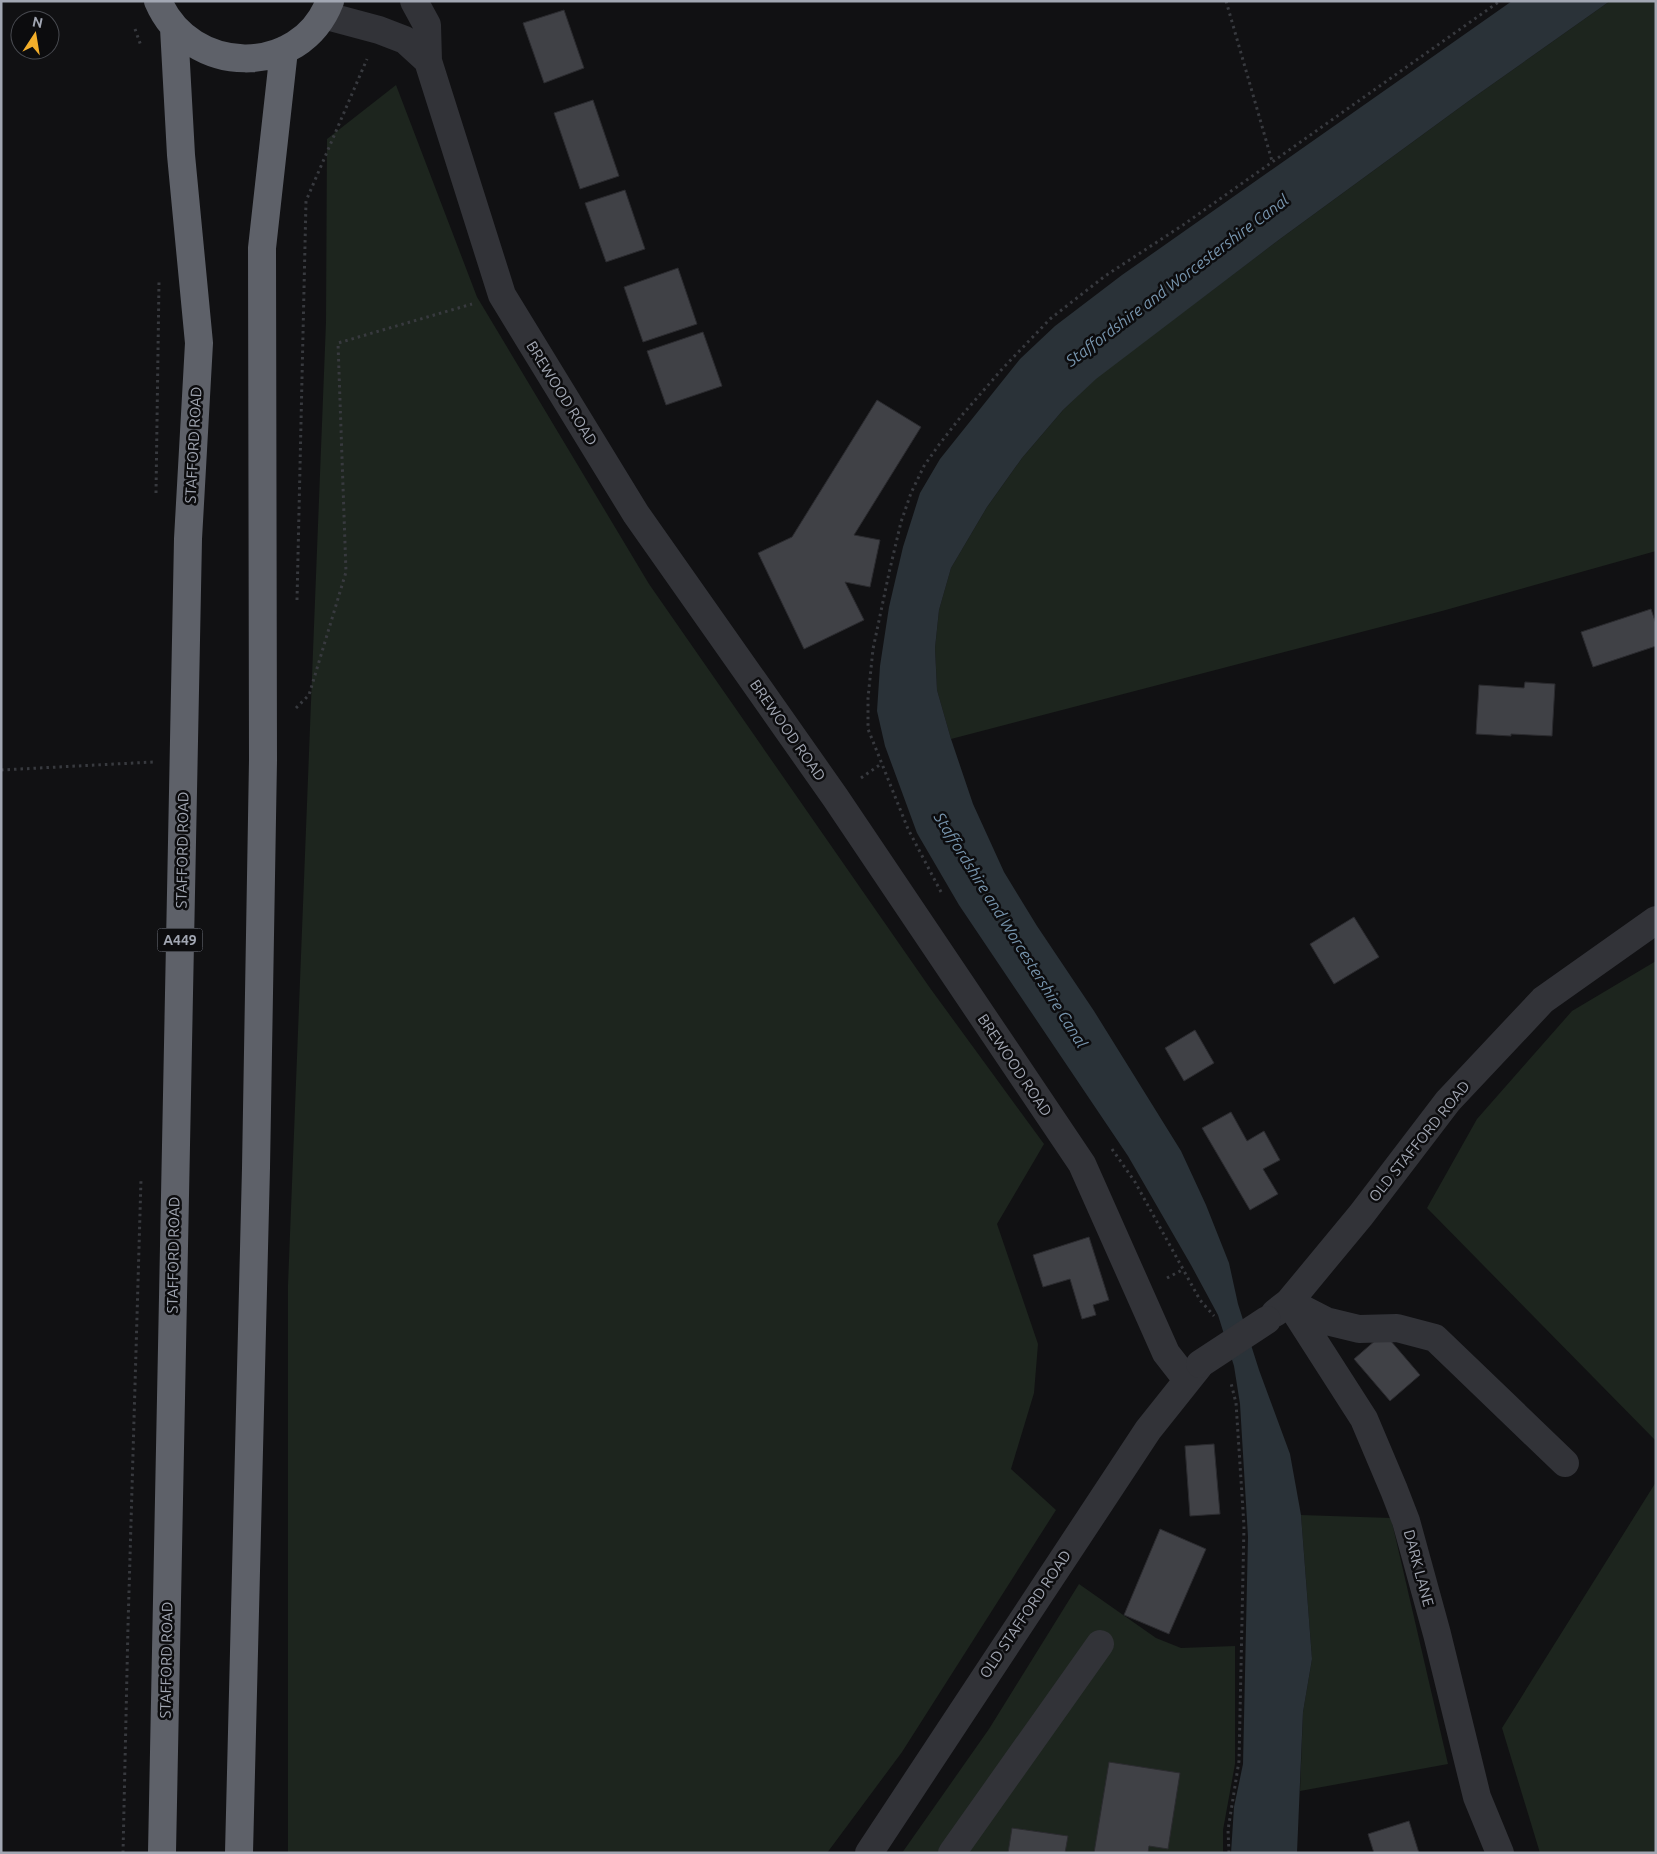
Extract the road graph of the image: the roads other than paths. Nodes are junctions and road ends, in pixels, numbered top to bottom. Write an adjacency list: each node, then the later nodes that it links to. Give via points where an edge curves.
1 (158, 1): 4 (highway)
2 (414, 1): 6 (street, BREWOOD ROAD, via 427,26)
3 (326, 8): 5 (highway, via 304,38); 6 (street, via 404,40)
4 (174, 28): 5 (highway, via 207,52 223,57 265,57); 12 (highway, STAFFORD ROAD / A449, via 181,155 199,343 188,539)
5 (284, 50): 13 (highway, via 262,248 263,780)
6 (428, 61): 9 (street, BREWOOD ROAD, via 502,295 636,514 835,797 1082,1164 1166,1353)
7 (1656, 920): 8 (street, OLD STAFFORD ROAD, via 1543,1000 1448,1101)
8 (1289, 1302): 9 (street, OLD STAFFORD ROAD, bridge); 10 (street, via 1326,1321 1360,1329 1397,1328 1435,1338); 16 (street, DARK LANE, via 1364,1419 1400,1505 1437,1634 1476,1797)
9 (1194, 1372): 14 (street, OLD STAFFORD ROAD, via 1148,1430)
10 (1565, 1463)
11 (1100, 1644): 15 (street)
12 (162, 1853)
13 (240, 1853)
14 (869, 1853)
15 (952, 1853)
16 (1500, 1853)

